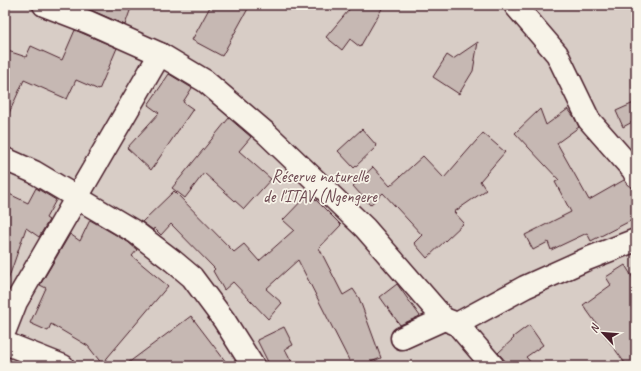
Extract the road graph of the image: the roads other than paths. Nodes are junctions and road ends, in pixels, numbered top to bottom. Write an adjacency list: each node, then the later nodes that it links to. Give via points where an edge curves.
1 (44, 5): 3 (street)
2 (515, 5): 5 (street, via 557,54 589,120)
3 (160, 54): 6 (street); 8 (street, via 205,81 267,134 364,228)
4 (5, 160): 6 (street, via 34,172)
5 (636, 176)
6 (76, 197): 9 (street, via 16,302); 13 (street, via 135,232 192,277 224,320)
7 (636, 240): 8 (street, via 587,259)
8 (450, 322): 10 (street); 14 (street)
9 (5, 330)
10 (402, 338)
11 (5, 344): 12 (street)
12 (63, 366)
13 (253, 366)
14 (493, 366)

